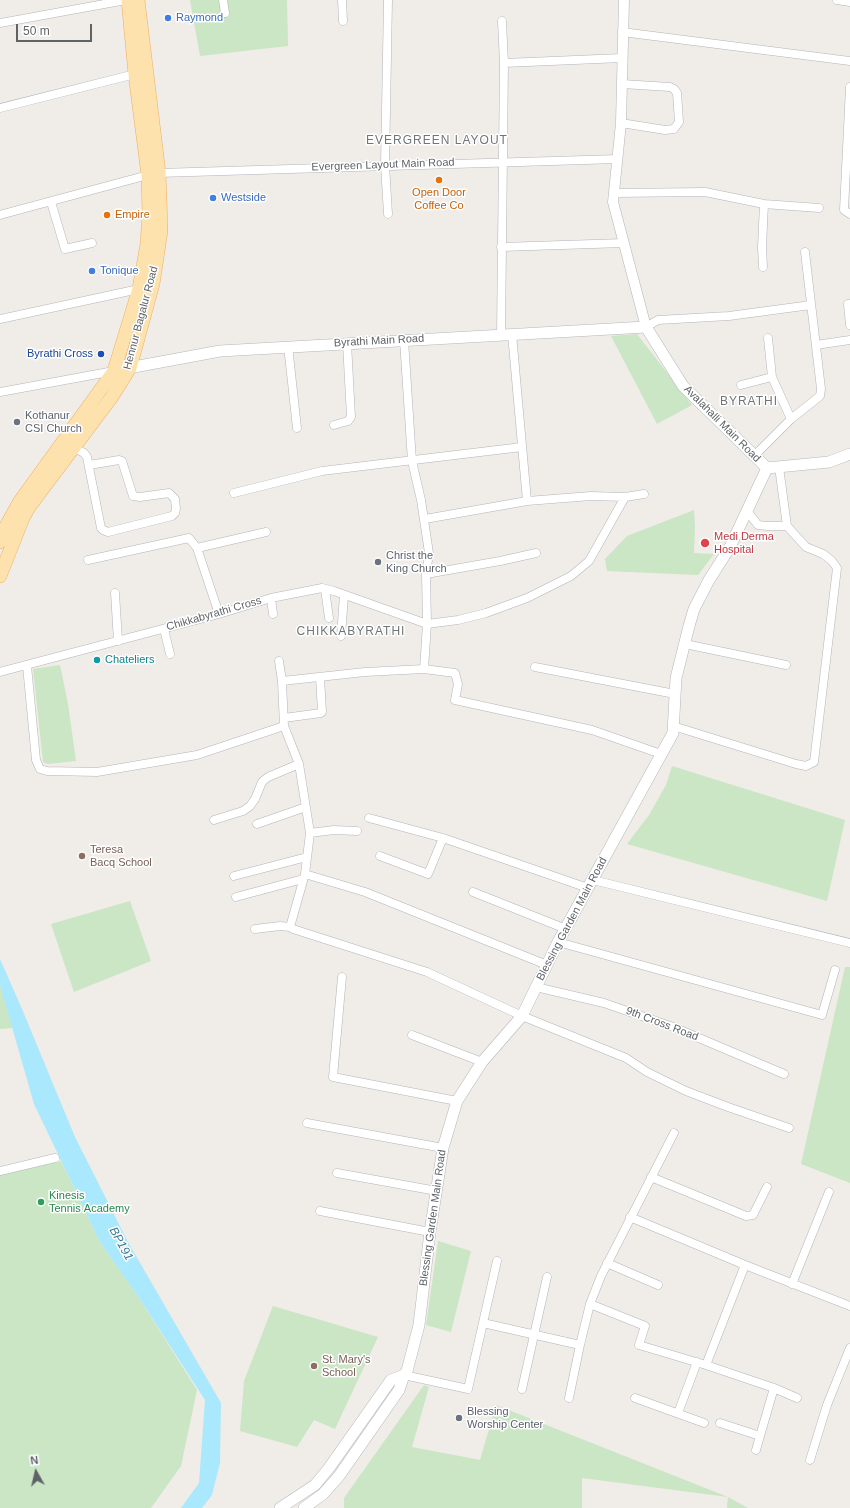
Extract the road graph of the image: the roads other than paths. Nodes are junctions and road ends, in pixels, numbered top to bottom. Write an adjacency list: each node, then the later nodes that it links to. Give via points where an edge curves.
1 (127, 0): 12 (street); 17 (main road, Hennur Bagalur Road)
2 (138, 0): 25 (main road, Hennur Bagalur Road)
3 (223, 0): 9 (street)
4 (342, 0): 10 (street)
5 (388, 0): 24 (street)
6 (624, 0): 13 (street)
7 (837, 0): 8 (street)
8 (850, 2)
9 (225, 13)
10 (343, 21)
11 (502, 21): 16 (street)
12 (0, 23)
13 (622, 32): 14 (street); 15 (street)
14 (622, 58): 16 (street); 18 (street)
15 (850, 61)
16 (504, 63): 23 (street)
17 (135, 74): 20 (street); 25 (main road, Hennur Bagalur Road)
18 (622, 84): 21 (street); 21 (street, via 674,89 677,93 679,122 674,128 665,130)
19 (850, 88): 30 (street)
20 (0, 108)
21 (621, 123): 22 (street)
22 (618, 159): 23 (street, Evergreen Layout Main Road); 26 (street)
23 (503, 162): 24 (street, Evergreen Layout Main Road); 35 (street)
24 (385, 165): 25 (street, Evergreen Layout Main Road); 31 (street)
25 (153, 174): 27 (street, Evergreen Layout Main Road); 38 (main road, Hennur Bagalur Road, via 147,244); 51 (main road, Hennur Bagalur Road, via 161,231 154,276)
26 (614, 193): 28 (street, via 705,192); 33 (street, via 613,202)
27 (51, 202): 32 (street, Evergreen Layout Main Road); 34 (street, via 65,250)
28 (764, 204): 29 (street); 37 (street)
29 (819, 208)
30 (847, 212)
31 (388, 214)
32 (0, 215)
33 (624, 243): 35 (street); 43 (street)
34 (92, 244)
35 (501, 247): 44 (street)
36 (804, 252): 40 (street)
37 (763, 267)
38 (139, 289): 41 (street); 52 (main road, Hennur Bagalur Road)
39 (850, 304): 42 (street)
40 (811, 305): 43 (street, via 730,316 658,320); 49 (street)
41 (0, 319)
42 (850, 325)
43 (646, 327): 44 (main road, Byrathi Main Road); 62 (main road, Avalahalli Main Road, via 683,386)
44 (506, 335): 46 (main road, Byrathi Main Road); 60 (street)
45 (768, 338): 53 (street)
46 (404, 340): 48 (main road, Byrathi Main Road); 63 (street)
47 (850, 340): 49 (street)
48 (347, 343): 50 (main road, Byrathi Main Road); 57 (street, via 351,417)
49 (816, 345): 56 (street, via 820,396)
50 (288, 346): 51 (main road, Byrathi Main Road, via 220,351); 58 (street)
51 (130, 368): 52 (main road, Byrathi Main Road); 59 (main road, Hennur Bagalur Road, via 110,398)
52 (114, 371): 55 (street); 59 (main road, Hennur Bagalur Road)
53 (772, 377): 54 (street); 56 (street)
54 (741, 385)
55 (0, 392)
56 (791, 419): 62 (street)
57 (334, 425)
58 (297, 428)
59 (68, 445): 64 (street, via 84,453); 75 (main road, Hennur Bagalur Road, via 20,500); 80 (main road, Hennur Bagalur Road, via 26,512)
60 (522, 447): 63 (street); 70 (street)
61 (850, 454): 65 (main road, Avalahalli Main Road, via 829,462)
62 (754, 456): 66 (main road, Avalahalli Main Road)
63 (412, 461): 67 (street, via 322,471); 72 (street)
64 (89, 465): 64 (street, via 101,528 106,531 175,514 175,499 169,494 133,496 122,461)
65 (779, 467): 66 (main road, Avalahalli Main Road); 73 (street)
66 (767, 468): 71 (main road, Blessing Garden Main Road)
67 (234, 493)
68 (644, 494): 69 (street)
69 (625, 497): 70 (street, via 591,496); 88 (street, via 588,561 571,576 527,598 486,613)
70 (527, 501): 72 (street)
71 (747, 511): 73 (street, via 758,524); 92 (main road, Blessing Garden Main Road, via 730,547 694,609)
72 (425, 519): 79 (street, via 428,553)
73 (787, 526): 104 (street, via 806,548 823,554 837,568 814,762 806,766 796,764)
74 (266, 532): 76 (street)
75 (0, 542)
76 (197, 548): 78 (street, via 188,538); 85 (street)
77 (536, 553): 79 (street)
78 (88, 560)
79 (426, 574): 88 (street)
80 (0, 576)
81 (325, 589): 83 (street, Chikkabyrathi Cross); 84 (street, Chikkabyrathi Cross); 87 (street)
82 (115, 593): 91 (street)
83 (344, 595): 88 (street, Chikkabyrathi Cross); 90 (street)
84 (271, 598): 85 (street, Chikkabyrathi Cross); 86 (street)
85 (219, 614): 89 (street, Chikkabyrathi Cross)
86 (273, 614)
87 (329, 618)
88 (427, 624): 98 (street)
89 (164, 629): 91 (street, Chikkabyrathi Cross); 93 (street)
90 (341, 636)
91 (118, 641): 96 (street, Chikkabyrathi Cross)
92 (685, 644): 95 (street); 102 (main road, Blessing Garden Main Road, via 676,678)
93 (170, 654)
94 (279, 661): 101 (street)
95 (786, 665)
96 (27, 666): 99 (street, Chikkabyrathi Cross); 103 (street, via 36,760 40,769 47,771 97,772 196,755)
97 (534, 667): 102 (street)
98 (424, 669): 100 (street); 105 (street, via 456,673 458,684 455,700 592,730)
99 (0, 672)
100 (320, 677): 101 (street); 103 (street, via 322,712)
101 (282, 681): 103 (street)
102 (675, 694): 104 (main road, Blessing Garden Main Road)
103 (284, 722): 106 (street)
104 (673, 726): 105 (main road, Blessing Garden Main Road, via 673,733)
105 (661, 754): 118 (main road, Blessing Garden Main Road)
106 (299, 764): 107 (street); 109 (street, via 262,782 255,799 243,811)
107 (306, 807): 110 (street); 112 (street)
108 (369, 818): 113 (street)
109 (214, 820)
110 (257, 824)
111 (357, 831): 112 (street)
112 (310, 833): 115 (street)
113 (443, 838): 114 (street, via 428,874); 118 (street)
114 (380, 856)
115 (307, 857): 116 (street); 117 (street)
116 (234, 876)
117 (304, 877): 120 (street); 121 (street); 126 (street, via 365,892)
118 (590, 884): 123 (main road, Blessing Garden Main Road); 125 (street)
119 (473, 892): 123 (street)
120 (236, 897)
121 (290, 927): 122 (street); 130 (street, via 427,972)
122 (255, 929)
123 (566, 929): 124 (main road, Blessing Garden Main Road)
124 (558, 942): 126 (main road, Blessing Garden Main Road); 127 (street, via 822,1015)
125 (850, 943)
126 (547, 965): 129 (main road, Blessing Garden Main Road)
127 (835, 970)
128 (342, 977): 134 (street, via 333,1077)
129 (536, 987): 130 (main road, Blessing Garden Main Road); 133 (street, 9th Cross Road, via 604,1003 673,1027)
130 (522, 1016): 132 (main road, Blessing Garden Main Road); 136 (street, via 626,1058 647,1072 686,1091)
131 (412, 1035): 132 (street)
132 (482, 1062): 134 (main road, Blessing Garden Main Road)
133 (784, 1074)
134 (457, 1101): 138 (main road, Blessing Garden Main Road)
135 (307, 1123): 138 (street)
136 (789, 1128)
137 (674, 1133): 142 (street)
138 (443, 1148): 144 (main road, Blessing Garden Main Road)
139 (55, 1158): 140 (street)
140 (0, 1171)
141 (337, 1174): 144 (street)
142 (650, 1177): 143 (street, via 746,1216 753,1215); 147 (street)
143 (767, 1187)
144 (437, 1191): 148 (main road, Blessing Garden Main Road)
145 (829, 1192): 153 (street)
146 (320, 1211): 148 (street)
147 (630, 1217): 150 (street); 151 (street)
148 (430, 1232): 163 (main road, Blessing Garden Main Road, via 419,1325)
149 (498, 1261): 157 (street)
150 (607, 1263): 154 (street); 155 (street)
151 (745, 1265): 153 (street); 162 (street)
152 (547, 1277): 158 (street)
153 (792, 1284): 156 (street)
154 (658, 1285)
155 (590, 1304): 159 (street); 161 (street, via 645,1326 639,1345)
156 (850, 1306)
157 (483, 1323): 158 (street); 163 (street, via 468,1389)
158 (534, 1335): 159 (street); 165 (street)
159 (580, 1345): 166 (street)
160 (850, 1348): 174 (street, via 827,1405)
161 (697, 1362): 162 (street); 169 (street)
162 (706, 1365): 164 (street)
163 (404, 1375): 175 (main road, via 391,1380 315,1485); 176 (main road, Blessing Garden Main Road, via 399,1390 339,1476 323,1494)
164 (774, 1388): 168 (street); 172 (street)
165 (522, 1389)
166 (569, 1398)
167 (635, 1398): 169 (street)
168 (797, 1398)
169 (678, 1413): 170 (street)
170 (704, 1423)
171 (720, 1423): 172 (street)
172 (760, 1436): 173 (street)
173 (756, 1450)
174 (810, 1460)
175 (280, 1508)
176 (304, 1508)

